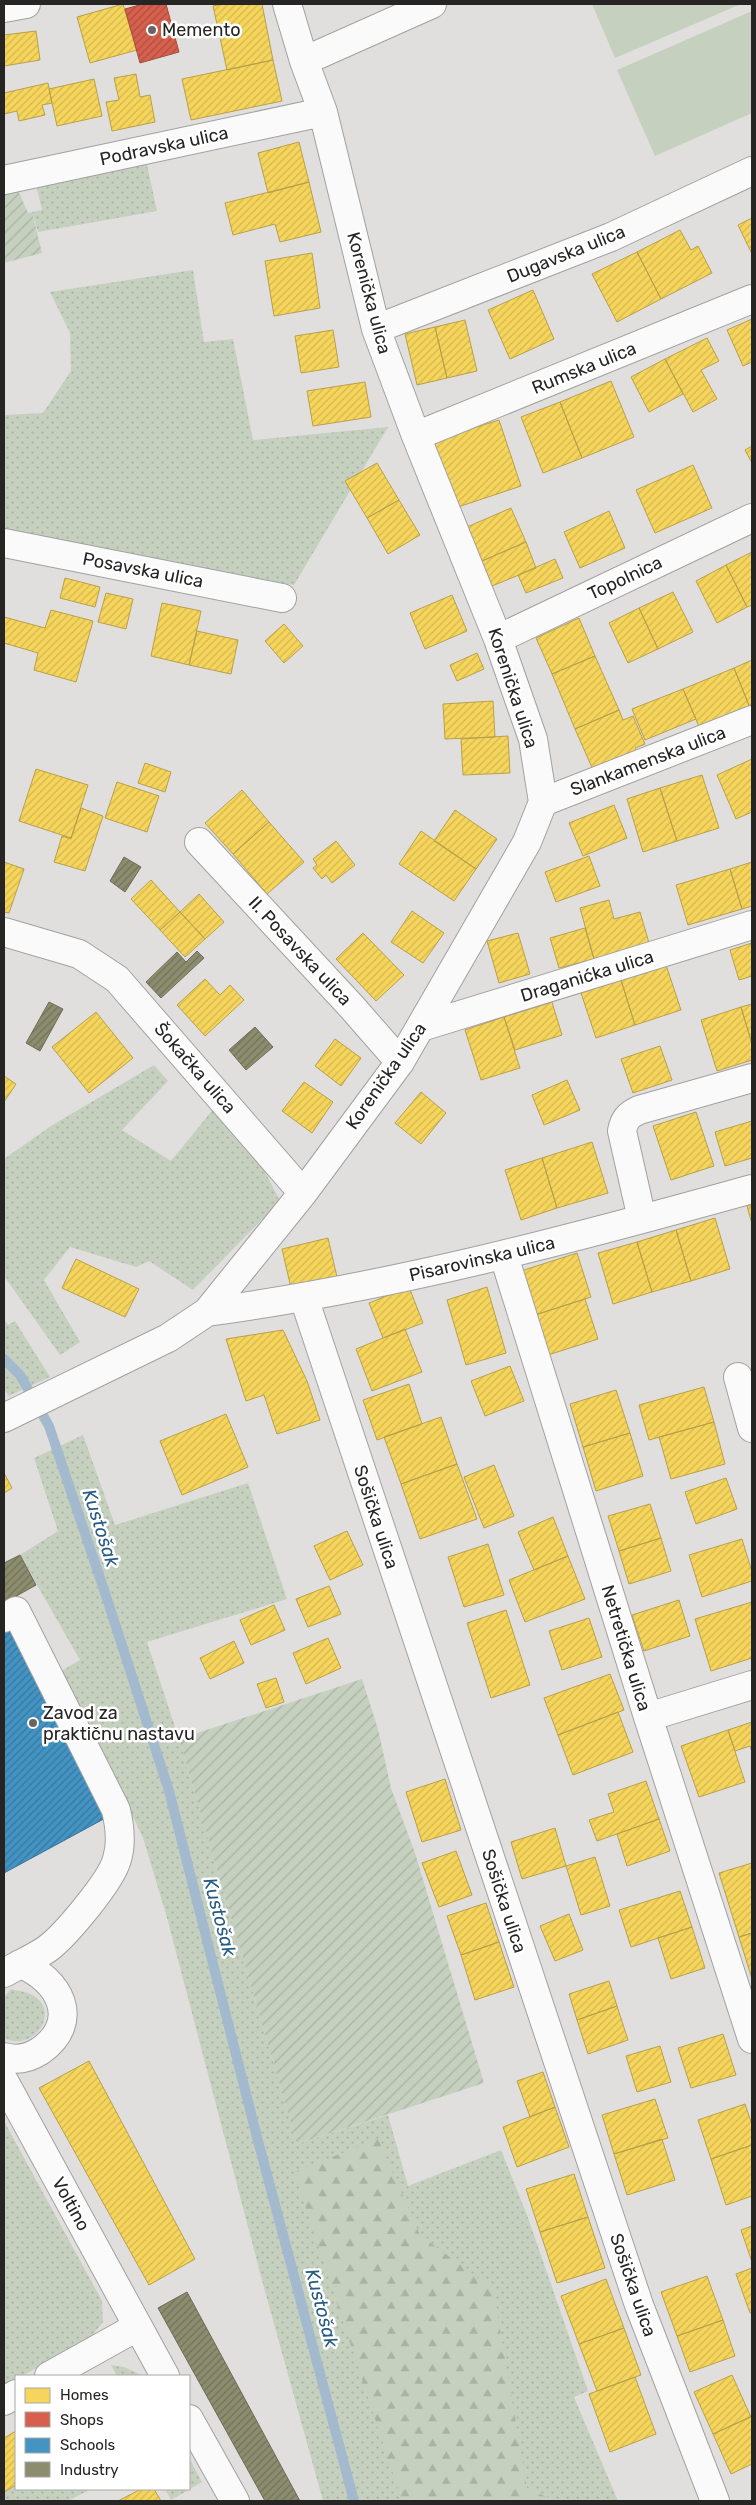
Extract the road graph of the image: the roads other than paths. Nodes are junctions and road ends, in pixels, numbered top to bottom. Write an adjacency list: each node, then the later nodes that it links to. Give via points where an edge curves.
1 (26, 4): 4 (street)
2 (287, 4): 5 (street, Korenička ulica)
3 (432, 4): 5 (street)
4 (4, 8)
5 (304, 61): 6 (street, Korenička ulica)
6 (323, 112): 8 (street, Podravska ulica); 10 (street, Korenička ulica)
7 (752, 171): 10 (street, Dugavska ulica, via 611,237)
8 (4, 180)
9 (752, 299): 11 (street, Rumska ulica)
10 (376, 329): 11 (street, Korenička ulica)
11 (416, 436): 15 (street, Korenička ulica)
12 (752, 518): 15 (street, Topolnica)
13 (4, 543): 14 (street, Posavska ulica)
14 (282, 598)
15 (498, 639): 17 (street, Korenička ulica, via 533,740)
16 (752, 720): 17 (street, Slankamenska ulica)
17 (543, 802): 21 (street, Korenička ulica, via 527,842)
18 (199, 842): 22 (street, II. Posavska ulica)
19 (752, 925): 21 (street, Draganićka ulica)
20 (4, 932): 25 (street, Šokačka ulica, via 78,954 117,979)
21 (421, 1027): 22 (street, Korenička ulica)
22 (400, 1062): 25 (street, Korenička ulica)
23 (752, 1078): 26 (street, via 639,1110 623,1122 622,1131)
24 (752, 1189): 26 (street, Pisarovinska ulica)
25 (303, 1193): 29 (street, Korenička ulica)
26 (642, 1220): 27 (street, Pisarovinska ulica)
27 (504, 1256): 28 (street, Pisarovinska ulica); 35 (street, Netretička ulica)
28 (304, 1298): 29 (street, Pisarovinska ulica); 47 (street, Sošička ulica, via 639,2305)
29 (207, 1312): 31 (street, Korenička ulica, via 168,1338)
30 (738, 1377): 32 (street)
31 (12, 1414)
32 (752, 1428)
33 (4, 1618): 36 (street, via 16,1611 116,1810 121,1829 117,1860 94,1898 47,1950)
34 (752, 1685): 35 (street)
35 (648, 1717): 37 (street, Netretička ulica)
36 (12, 1968): 38 (street, via 31,1968 43,1977 63,2007 64,2022 60,2033 36,2054 25,2059)
37 (752, 2039)
38 (4, 2057)
39 (4, 2081): 40 (street, Voltino)
40 (137, 2327): 41 (street); 42 (street, Voltino)
41 (51, 2375)
42 (164, 2375)
43 (15, 2395): 44 (street)
44 (4, 2401)
45 (190, 2421): 46 (street)
46 (235, 2501)
47 (715, 2501)

